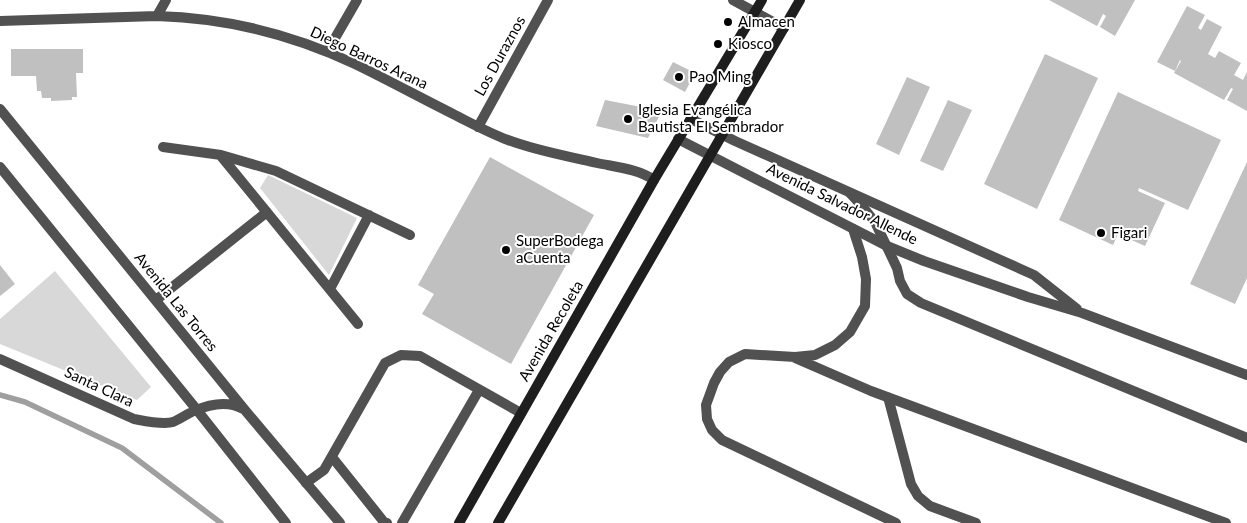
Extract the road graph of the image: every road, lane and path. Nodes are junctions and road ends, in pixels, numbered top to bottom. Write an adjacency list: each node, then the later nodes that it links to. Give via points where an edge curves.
1 (166, 0): 8 (street)
2 (357, 0): 11 (street)
3 (548, 0): 14 (street, Los Duraznos)
4 (733, 0): 7 (street)
5 (762, 0): 7 (main road, Avenida Recoleta)
6 (800, 0): 10 (main road)
7 (754, 12): 10 (street); 13 (main road, Avenida Recoleta)
8 (157, 16): 9 (street, Diego Barros Arana); 11 (street, Diego Barros Arana, via 236,25)
9 (0, 20)
10 (784, 28): 15 (main road)
11 (328, 52): 14 (street, Diego Barros Arana)
12 (0, 109): 29 (street, Avenida Las Torres)
13 (691, 119): 15 (street, Avenida Salvador Allende); 16 (main road, Avenida Recoleta)
14 (478, 127): 21 (street, Diego Barros Arana, via 532,148 630,170)
15 (722, 134): 18 (main road); 22 (street, Avenida Salvador Allende)
16 (678, 139): 18 (street, Avenida Salvador Allende); 21 (main road, Avenida Recoleta)
17 (163, 148): 19 (street)
18 (710, 155): 25 (street, Avenida Salvador Allende); 49 (main road)
19 (221, 156): 23 (street); 24 (street, via 276,171)
20 (0, 168): 38 (street)
21 (654, 180): 39 (main road, Avenida Recoleta)
22 (849, 192): 27 (street, via 875,222); 30 (street, Avenida Salvador Allende, via 1034,275)
23 (267, 212): 28 (street); 29 (street)
24 (369, 216): 26 (street); 28 (street)
25 (853, 229): 27 (street, Avenida Salvador Allende); 32 (street, via 866,279 865,306 850,332 835,345 815,355)
26 (410, 235)
27 (887, 246): 30 (street, Avenida Salvador Allende); 40 (street, via 907,294 921,303)
28 (330, 289): 31 (street)
29 (156, 300): 37 (street, Avenida Las Torres)
30 (1082, 313): 34 (street, Avenida Salvador Allende)
31 (358, 324)
32 (795, 357): 36 (street); 50 (street, via 745,354 729,362 714,383 706,405 706,420 712,430 722,440)
33 (0, 359): 38 (street, Santa Clara, via 134,419 171,422)
34 (1247, 375)
35 (479, 390): 39 (street); 41 (street, via 420,356 401,355 384,363); 47 (street)
36 (888, 397): 51 (street, via 911,484 918,496 930,506); 52 (street)
37 (244, 409): 38 (street, Santa Clara, via 224,403); 42 (street, Avenida Las Torres)
38 (197, 410): 44 (street)
39 (521, 413): 48 (main road, Avenida Recoleta)
40 (1247, 438)
41 (332, 457): 42 (street, via 324,470); 46 (street)
42 (306, 483): 43 (street, Avenida Las Torres)
43 (330, 518): 45 (street, Avenida Las Torres)
44 (286, 523)
45 (340, 523)
46 (387, 523)
47 (402, 523)
48 (458, 523)
49 (498, 523)
50 (896, 523)
51 (976, 523)
52 (1226, 523)

